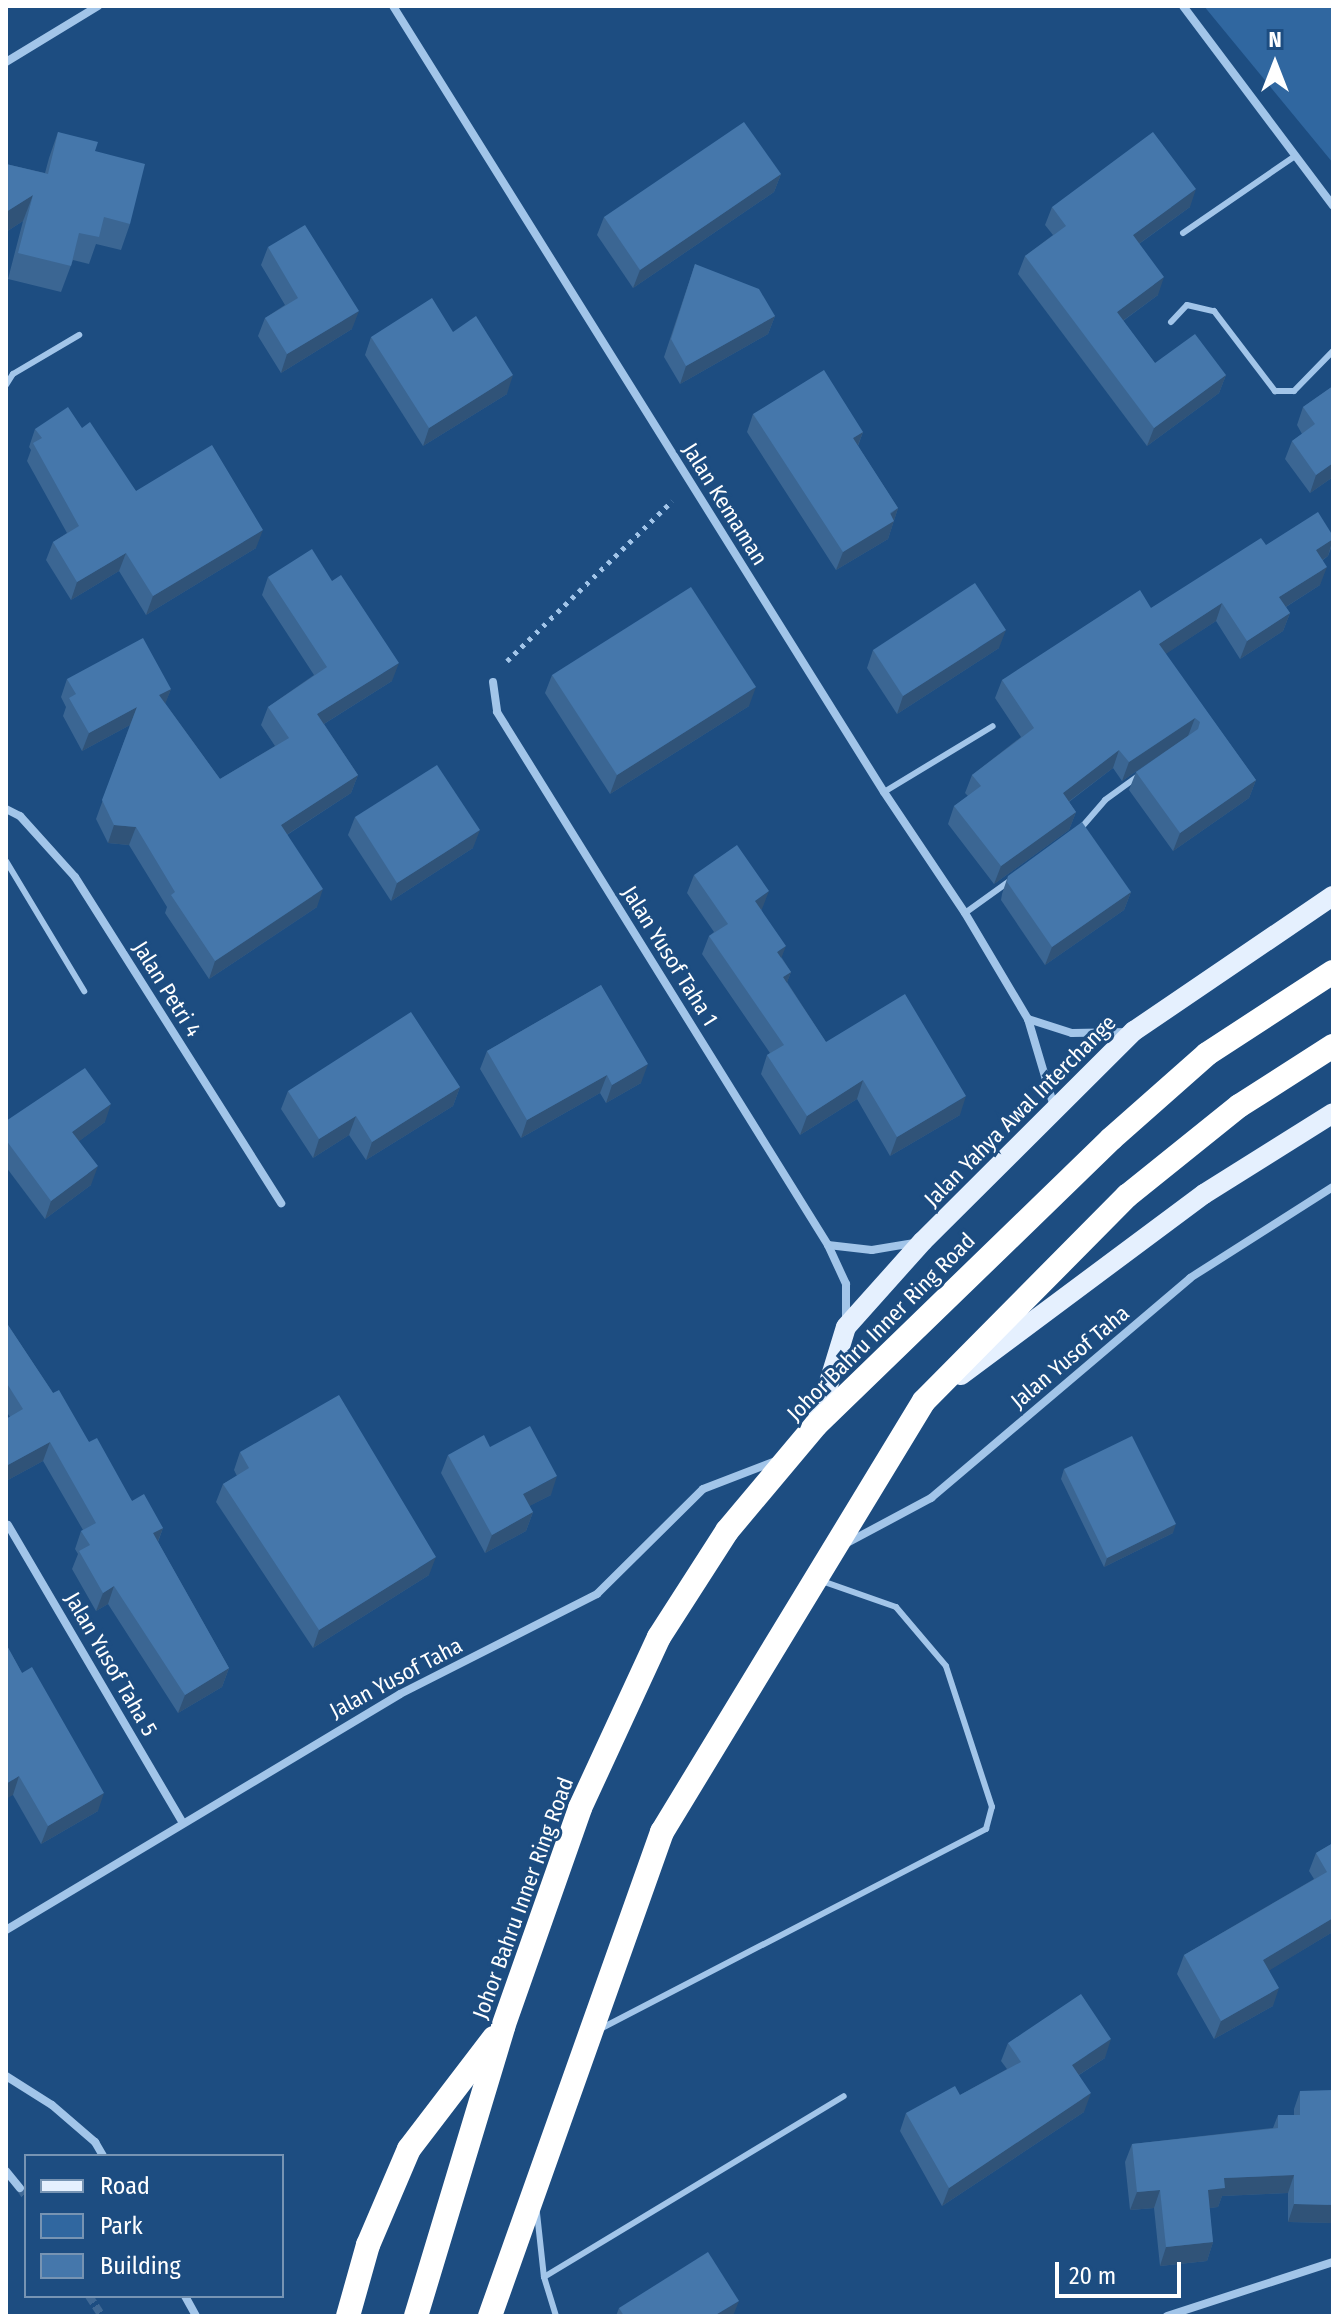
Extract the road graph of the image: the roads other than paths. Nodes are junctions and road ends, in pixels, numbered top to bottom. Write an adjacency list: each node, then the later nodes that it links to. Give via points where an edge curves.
1 (98, 6): 4 (street)
2 (393, 6): 15 (street, Jalan Kemaman)
3 (1183, 6): 5 (street)
4 (6, 62)
5 (1295, 156): 6 (street); 7 (lane)
6 (1333, 206)
7 (1183, 233)
8 (1171, 322): 10 (lane, via 1187,305 1214,311 1275,391 1294,391)
9 (79, 335): 11 (lane, via 13,374)
10 (1333, 351)
11 (6, 385)
12 (493, 682): 32 (street, Jalan Yusof Taha 1, via 497,712)
13 (993, 726): 15 (lane)
14 (1140, 775): 17 (lane, via 1105,800)
15 (884, 792): 21 (street, Jalan Kemaman)
16 (6, 809): 30 (street, Jalan Petri 4, via 20,816 75,877)
17 (1074, 834)
18 (6, 861): 23 (lane)
19 (1013, 878): 21 (lane)
20 (1333, 896): 25 (main road, Jalan Yahya Awal Interchange)
21 (965, 913): 24 (street, Jalan Kemaman)
22 (1333, 972): 35 (highway, Johor Bahru Inner Ring Road, via 1207,1054 1111,1139)
23 (84, 991)
24 (1028, 1019): 25 (street, via 1072,1033); 27 (street, Jalan Kemaman)
25 (1134, 1031): 27 (main road, Jalan Yahya Awal Interchange)
26 (1333, 1046): 34 (highway, via 1239,1106 1127,1196)
27 (1054, 1108): 31 (main road, Jalan Yahya Awal Interchange)
28 (1333, 1113): 34 (main road, via 1204,1194)
29 (1333, 1187): 38 (street, Jalan Yusof Taha, via 1190,1278 931,1498)
30 (281, 1203)
31 (923, 1241): 32 (street, via 872,1250); 33 (main road, Jalan Yahya Awal Interchange)
32 (828, 1245): 33 (street, Jalan Yusof Taha 1, via 846,1284)
33 (846, 1327): 35 (main road, Jalan Yahya Awal Interchange)
34 (924, 1401): 38 (highway)
35 (816, 1425): 36 (highway, Johor Bahru Inner Ring Road)
36 (793, 1454): 40 (street, Jalan Yusof Taha, via 703,1489 597,1594 400,1694); 42 (highway, Johor Bahru Inner Ring Road, via 727,1531 659,1637 580,1808)
37 (8, 1525): 40 (street, Jalan Yusof Taha 5)
38 (830, 1552): 39 (highway)
39 (812, 1578): 43 (highway, via 662,1832); 43 (lane, via 896,1607 946,1666 992,1807 986,1829)
40 (182, 1821): 41 (street, Jalan Yusof Taha)
41 (6, 1930)
42 (503, 2027): 55 (highway, via 409,2149 368,2245); 56 (highway, Johor Bahru Inner Ring Road)
43 (590, 2034): 49 (highway)
44 (6, 2076): 46 (street, via 52,2105)
45 (844, 2096): 51 (lane)
46 (102, 2154)
47 (6, 2171): 48 (street)
48 (20, 2188)
49 (534, 2189): 51 (lane); 53 (highway)
50 (1333, 2262): 58 (street)
51 (544, 2277): 57 (lane)
52 (186, 2298): 54 (street)
53 (494, 2310)
54 (196, 2316)
55 (348, 2316)
56 (416, 2316)
57 (556, 2316)
58 (1167, 2316)

